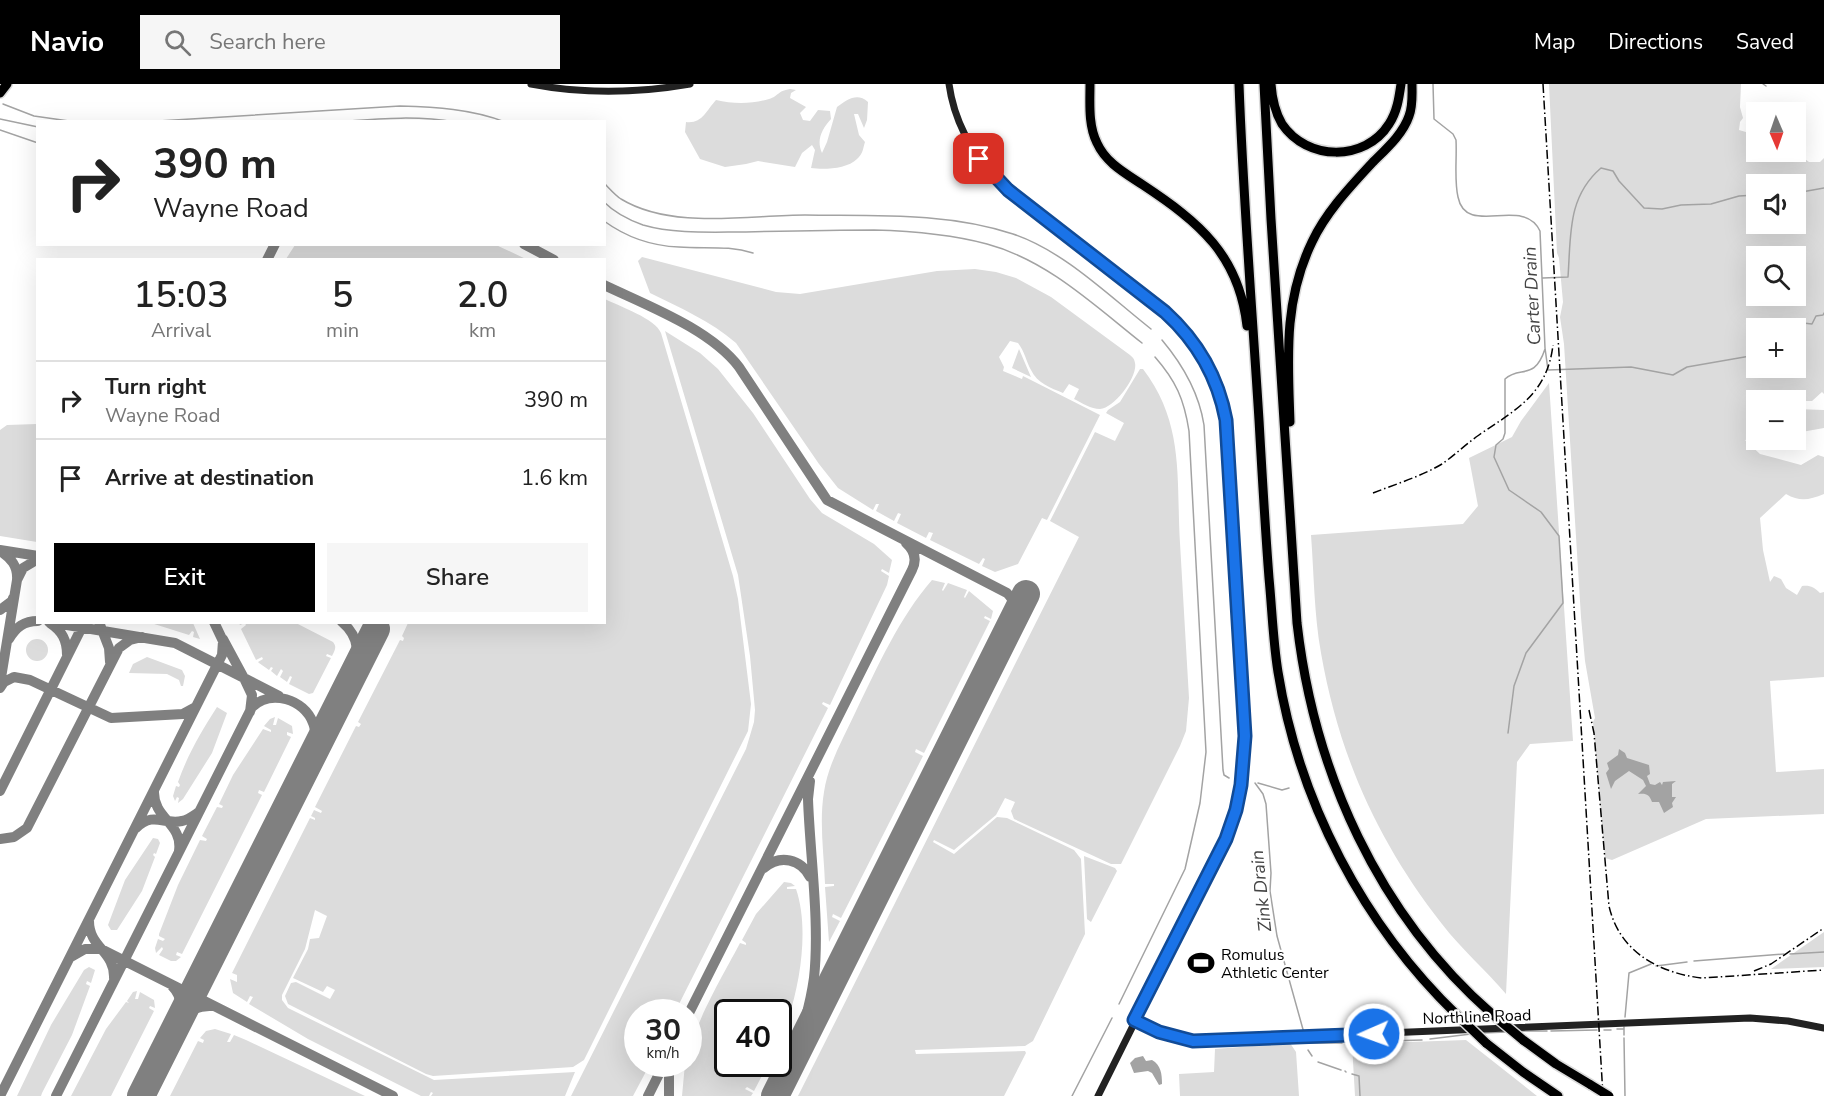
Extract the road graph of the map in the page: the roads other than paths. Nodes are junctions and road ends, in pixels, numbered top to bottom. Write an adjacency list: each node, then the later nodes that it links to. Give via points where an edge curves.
1 (7, 84): 11 (highway)
2 (531, 84): 3 (main road, via 603,91)
3 (688, 84)
4 (949, 84): 14 (main road, via 961,128 988,171 1172,318 1206,362 1224,410 1245,719 1241,785 1226,839)
5 (1090, 84): 13 (highway, via 1091,127 1105,156 1201,227 1233,272 1246,313)
6 (1237, 84): 13 (highway)
7 (1264, 84): 12 (highway)
8 (1270, 84): 9 (highway, via 1275,109 1289,132 1301,143 1334,153 1365,146 1378,137 1395,113)
9 (1401, 84)
10 (1412, 84): 12 (highway, via 1411,108 1403,129 1325,219 1295,287 1288,344)
11 (0, 93)
12 (1290, 515): 18 (highway, bridge, via 1297,623 1313,717 1335,786 1361,845 1404,914 1471,995 1556,1064)
13 (1265, 519): 17 (highway, bridge, via 1277,669 1292,735 1314,802 1344,865 1377,921 1424,981 1486,1043)
14 (1134, 1020): 15 (main road, Northline Road, via 1193,1041 1750,1018); 16 (main road)
15 (1824, 1028)
16 (1098, 1096)
17 (1558, 1096)
18 (1610, 1096)

